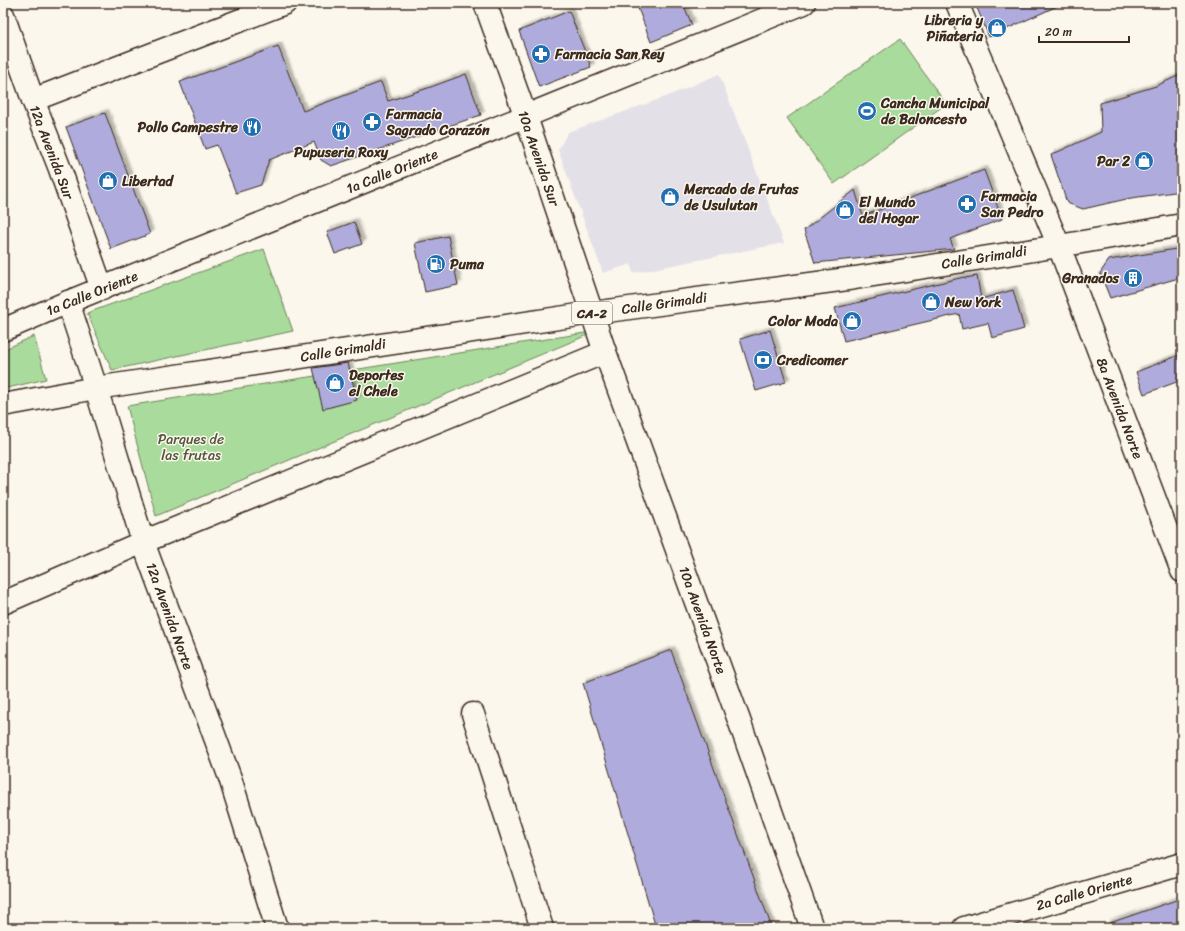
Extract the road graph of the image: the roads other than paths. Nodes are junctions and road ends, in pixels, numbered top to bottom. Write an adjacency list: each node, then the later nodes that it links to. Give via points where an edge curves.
1 (285, 3): 6 (street)
2 (485, 3): 7 (street, 10a Avenida Sur)
3 (804, 3): 7 (street, 1a Calle Oriente)
4 (957, 3): 9 (street, 8a Avenida Norte)
5 (3, 15): 6 (street, 12a Avenida Sur)
6 (33, 100): 10 (street, 12a Avenida Sur)
7 (526, 117): 10 (street, 1a Calle Oriente); 12 (street, 10a Avenida Sur)
8 (1182, 225): 9 (street, Calle Grimaldi / CA-2)
9 (1059, 246): 12 (street, Calle Grimaldi / CA-2, via 855,278); 18 (street, 8a Avenida Norte)
10 (102, 288): 11 (street, 1a Calle Oriente)
11 (68, 302): 13 (street, 1a Calle Oriente); 15 (street, 12a Avenida Norte)
12 (592, 313): 14 (street, 10a Avenida Norte); 15 (street, Calle Grimaldi / CA-2)
13 (3, 330)
14 (604, 352): 17 (street); 24 (street, 10a Avenida Norte)
15 (96, 388): 16 (street, Calle Grimaldi / CA-2); 17 (street, 12a Avenida Norte)
16 (3, 405)
17 (143, 542): 19 (street); 22 (street, 12a Avenida Norte, via 230,778)
18 (1182, 571)
19 (3, 603)
20 (473, 714): 23 (street)
21 (1182, 864): 25 (street, 2a Calle Oriente)
22 (277, 928)
23 (542, 928)
24 (812, 928)
25 (964, 928)

